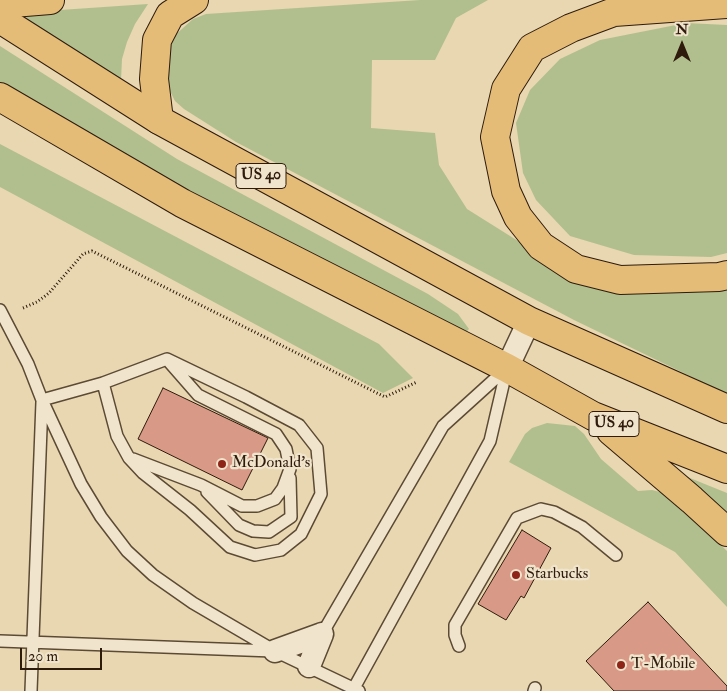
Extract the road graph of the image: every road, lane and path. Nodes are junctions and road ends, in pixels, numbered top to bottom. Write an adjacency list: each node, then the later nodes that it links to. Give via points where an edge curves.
1 (50, 0): 3 (main road)
2 (194, 0): 7 (main road, via 170,15 157,40 154,78)
3 (0, 4)
4 (727, 4): 8 (main road, via 614,12 571,28 532,48 506,88 495,137 506,191 518,217 541,246 576,269 620,280)
5 (0, 20): 7 (main road, US 40)
6 (0, 97): 13 (main road, US 40, via 182,203)
7 (159, 120): 11 (main road, US 40)
8 (727, 275)
9 (23, 308): 14 (path, via 49,293 83,254 92,252 385,397)
10 (0, 310): 16 (lane, via 28,364)
11 (529, 321): 13 (street); 17 (main road, US 40)
12 (167, 359): 15 (lane); 19 (lane, via 300,425 317,448 321,494 301,534 281,550 256,555 230,547 143,473); 20 (lane, via 198,395 276,434 286,450)
13 (507, 368): 18 (main road, US 40); 25 (lane, via 443,426); 31 (lane, via 490,441)
14 (417, 382)
15 (102, 383): 16 (lane); 19 (lane, via 117,436)
16 (42, 400): 27 (lane); 29 (lane, via 81,484 127,551 153,575 193,603)
17 (727, 409)
18 (593, 416): 21 (main road, US 40); 23 (main road)
19 (130, 458): 22 (lane)
20 (290, 469): 22 (lane, via 275,499 257,506 242,506); 22 (lane, via 291,517 269,532 239,526)
21 (727, 469)
22 (201, 485)
23 (727, 532)
24 (616, 556): 28 (lane, via 582,527 554,512 542,509 517,518 455,625 454,635)
25 (322, 634): 29 (street); 30 (street)
26 (0, 641): 27 (lane)
27 (32, 643): 29 (lane); 32 (lane)
28 (459, 646)
29 (275, 652): 30 (lane)
30 (309, 666): 31 (lane)
31 (357, 690)
32 (31, 691)

